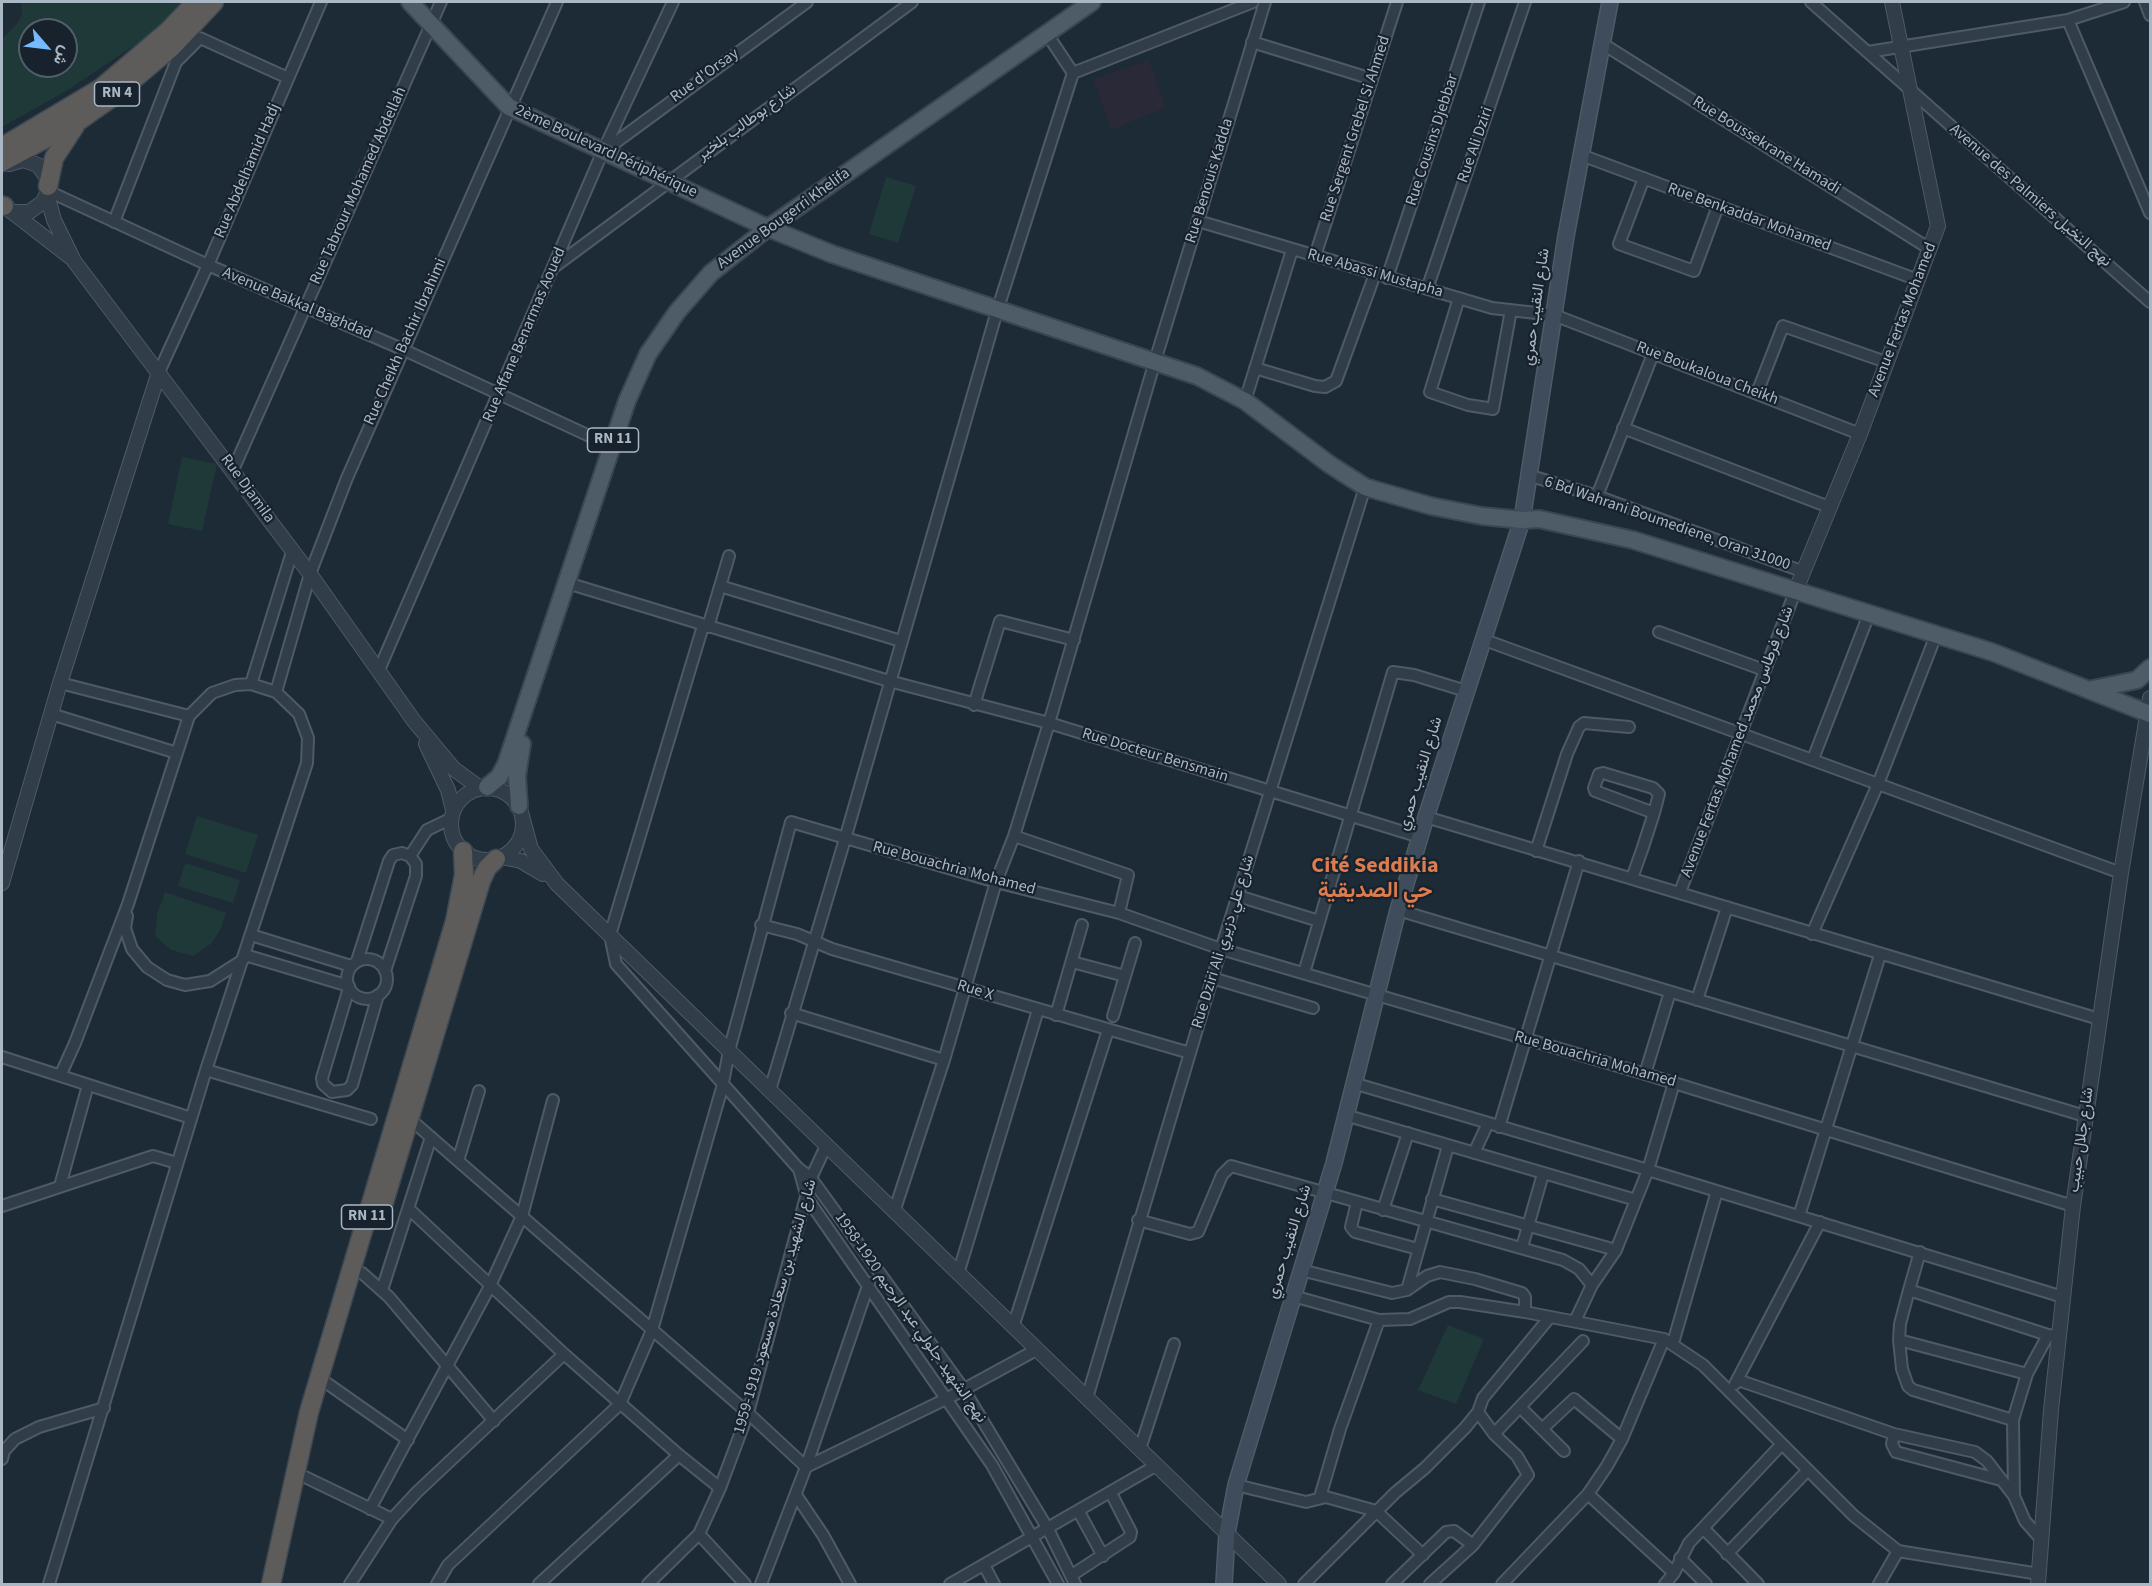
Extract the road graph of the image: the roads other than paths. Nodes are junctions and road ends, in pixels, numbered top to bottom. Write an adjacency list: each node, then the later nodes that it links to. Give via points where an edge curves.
1 (196, 2): 35 (highway, RN 4, via 102,88)
2 (214, 2): 34 (highway, RN 4, via 141,75)
3 (321, 2): 30 (street, Rue Abdelhamid Hadj)
4 (410, 2): 23 (main road, 2ème Boulevard Périphérique)
5 (441, 2): 23 (street, Rue Tabrour Mohamed Abdellah)
6 (557, 2): 33 (street, Rue Cheikh Bachir Ibrahimi)
7 (673, 2): 36 (street, Rue Affane Benarmas Aoued)
8 (807, 2): 36 (street, Rue d'Orsay)
9 (912, 2): 41 (street, شارع بوطالب بلخير)
10 (1092, 2): 24 (main road, Avenue Bougerri Khelifa / RN 11)
11 (1253, 2): 29 (street)
12 (1265, 2): 25 (street, Rue Benouis Kadda)
13 (1397, 2): 31 (street, Rue Sergent Grebel Si Ahmed)
14 (1479, 2): 56 (street, Rue Cousins Djebbar)
15 (1525, 2): 58 (street, Rue Ali Dziri)
16 (1610, 2): 26 (main road, شارع النقيب حمري)
17 (1811, 2): 28 (street, Avenue des Palmiers نهج النخيل)
18 (1892, 2): 27 (street, Avenue Fertas Mohamed)
19 (2124, 2): 22 (street)
20 (2145, 2): 21 (street)
21 (2151, 15)
22 (2068, 20): 27 (street); 45 (street)
23 (430, 24): 33 (main road, 2ème Boulevard Périphérique); 61 (street, Rue Tabrour Mohamed Abdellah)
24 (1047, 33): 29 (street); 48 (main road, Avenue Bougerri Khelifa / RN 11)
25 (1252, 42): 31 (street); 46 (street, Rue Benouis Kadda)
26 (1603, 44): 37 (main road, شارع النقيب حمري); 49 (street, Rue Boussekrane Hamadi)
27 (1901, 47): 28 (street); 32 (street, Avenue Fertas Mohamed)
28 (1868, 52): 32 (street, Avenue des Palmiers نهج النخيل)
29 (1072, 73): 63 (street)
30 (288, 78): 47 (street, via 200,38 176,62); 53 (street, Rue Abdelhamid Hadj)
31 (1372, 79): 51 (street, Rue Sergent Grebel Si Ahmed)
32 (1909, 90): 49 (street, Avenue Fertas Mohamed, via 1938,226); 60 (street, Avenue des Palmiers نهج النخيل)
33 (509, 107): 36 (main road, 2ème Boulevard Périphérique); 65 (street, Rue Cheikh Bachir Ibrahimi)
34 (80, 120): 38 (highway, RN 4); 42 (highway, via 54,158)
35 (2, 147)
36 (603, 151): 41 (main road, 2ème Boulevard Périphérique); 54 (street, Rue Affane Benarmas Aoued)
37 (1581, 155): 40 (street, Rue Benkaddar Mohamed); 64 (main road, شارع النقيب حمري)
38 (2, 162)
39 (2, 171): 42 (street, via 15,161 31,161 44,171)
40 (1644, 178): 43 (street, Rue Benkaddar Mohamed); 43 (street, via 1619,243 1629,248 1694,271)
41 (669, 181): 48 (main road, 2ème Boulevard Périphérique); 54 (street, شارع بوطالب بلخير)
42 (48, 190): 44 (street, via 37,208 21,213); 47 (street, Avenue Bakkal Baghdad); 52 (street, via 54,220)
43 (1718, 206): 57 (street, Rue Benkaddar Mohamed)
44 (5, 207): 52 (street)
45 (2151, 213)
46 (1198, 221): 50 (street, Rue Abassi Mustapha); 67 (street, Rue Benouis Kadda)
47 (114, 222): 53 (street, Avenue Bakkal Baghdad)
48 (768, 228): 63 (main road, 2ème Boulevard Périphérique); 76 (main road, Avenue Bougerri Khelifa / RN 11, via 711,273 677,312 648,354)
49 (1930, 249): 57 (street, Avenue Fertas Mohamed)
50 (1292, 250): 51 (street, Rue Abassi Mustapha); 69 (street)
51 (1315, 256): 55 (street, Rue Abassi Mustapha)
52 (74, 261): 70 (street, Rue Djamila)
53 (208, 266): 61 (street, Avenue Bakkal Baghdad); 70 (street, Rue Abdelhamid Hadj)
54 (554, 267): 71 (street, Rue Affane Benarmas Aoued)
55 (1375, 274): 56 (street, Rue Abassi Mustapha); 69 (street, via 1336,381 1315,387)
56 (1387, 278): 58 (street, Rue Abassi Mustapha)
57 (1918, 280): 68 (street, Avenue Fertas Mohamed)
58 (1427, 290): 59 (street, Rue Abassi Mustapha)
59 (1459, 298): 62 (street, Rue Abassi Mustapha); 62 (street, via 1430,392 1468,405 1493,409)
60 (2151, 302)
61 (305, 307): 65 (street, Avenue Bakkal Baghdad); 77 (street, Rue Tabrour Mohamed Abdellah)
62 (1511, 310): 64 (street, Rue Abassi Mustapha)
63 (997, 311): 67 (main road, 2ème Boulevard Périphérique); 96 (street)
64 (1554, 315): 66 (street, Rue Boukaloua Cheikh); 78 (main road, شارع النقيب حمري)
65 (402, 350): 71 (street, Avenue Bakkal Baghdad); 86 (street, Rue Cheikh Bachir Ibrahimi, via 346,478)
66 (1653, 354): 72 (street, Rue Boukaloua Cheikh); 74 (street)
67 (1155, 361): 73 (main road, 2ème Boulevard Périphérique, via 1197,376); 95 (street, Rue Benouis Kadda)
68 (1886, 362): 72 (street, via 1783,326); 75 (street, Avenue Fertas Mohamed)
69 (1255, 368): 73 (street)
70 (159, 372): 77 (street, Rue Djamila); 101 (street)
71 (500, 393): 76 (street, Avenue Bakkal Baghdad); 98 (street, Rue Affane Benarmas Aoued)
72 (1757, 393): 75 (street, Rue Boukaloua Cheikh)
73 (1245, 401): 79 (main road, 2ème Boulevard Périphérique)
74 (1623, 428): 80 (street); 81 (street)
75 (1860, 434): 81 (street, Avenue Fertas Mohamed)
76 (611, 446): 87 (main road, Avenue Bougerri Khelifa / RN 11)
77 (233, 470): 83 (street, Rue Djamila)
78 (1531, 476): 80 (street, 6 Bd Wahrani Boumediene, Oran 31000); 82 (main road, شارع النقيب حمري)
79 (1365, 487): 82 (main road, 2ème Boulevard Périphérique, via 1431,506); 119 (street, Rue Dziri Ali شارع علي دزيري)
80 (1598, 496): 85 (street, 6 Bd Wahrani Boumediene, Oran 31000)
81 (1829, 507): 85 (street, Avenue Fertas Mohamed)
82 (1522, 520): 89 (main road, 2ème Boulevard Périphérique, via 1539,519 1594,529); 94 (main road, شارع النقيب حمري)
83 (292, 552): 86 (street, Rue Djamila); 102 (street)
84 (729, 556): 88 (street)
85 (1804, 572): 89 (street, Avenue Fertas Mohamed)
86 (310, 574): 98 (street, Rue Djamila); 105 (street, Rue Cheikh Bachir Ibrahimi)
87 (564, 582): 91 (street, Rue Docteur Bensmain); 106 (main road, Avenue Bougerri Khelifa / RN 11)
88 (720, 586): 91 (street); 96 (street)
89 (1796, 592): 90 (main road, 2ème Boulevard Périphérique); 99 (street, Avenue Fertas Mohamed شارع فرطاس محمد)
90 (1869, 614): 93 (main road, 2ème Boulevard Périphérique); 116 (street)
91 (705, 627): 100 (street, Rue Docteur Bensmain); 149 (street)
92 (1659, 632): 99 (street)
93 (1936, 635): 103 (main road, 2ème Boulevard Périphérique, via 1992,651); 117 (street)
94 (1482, 639): 104 (main road, شارع النقيب حمري); 114 (street)
95 (1074, 640): 107 (street, via 1000,621); 112 (street, Rue Benouis Kadda)
96 (901, 641): 100 (street)
97 (2151, 668): 103 (main road, via 2137,680)
98 (379, 670): 111 (street, Rue Djamila)
99 (1764, 670): 114 (street, Avenue Fertas Mohamed شارع فرطاس محمد)
100 (889, 681): 107 (street, Rue Docteur Bensmain); 127 (street)
101 (60, 682): 109 (street); 110 (street)
102 (251, 684): 105 (street); 110 (street, via 235,684 212,693)
103 (2093, 689): 108 (main road, 2ème Boulevard Périphérique)
104 (1466, 691): 123 (street, via 1393,672); 124 (main road, شارع النقيب حمري)
105 (276, 692): 148 (street, via 299,714 308,745 307,763)
106 (530, 696): 118 (main road, Avenue Bougerri Khelifa / RN 11, via 503,771); 120 (main road, Avenue Bougerri Khelifa / RN 11, via 518,764)
107 (974, 705): 112 (street, Rue Docteur Bensmain)
108 (2150, 710): 133 (street, شارع جلال حبيب)
109 (51, 714): 115 (street); 136 (street)
110 (189, 716): 115 (street)
111 (414, 721): 118 (street, via 454,769); 122 (street, via 445,781)
112 (1049, 723): 119 (street, Rue Docteur Bensmain); 125 (street, Rue Benouis Kadda)
113 (1629, 727): 129 (street, via 1584,723 1579,727)
114 (1740, 734): 116 (street); 138 (street, Avenue Fertas Mohamed شارع فرطاس محمد)
115 (177, 753): 140 (street)
116 (1813, 759): 117 (street)
117 (1878, 784): 133 (street); 147 (street)
118 (484, 787): 120 (street, via 506,792); 122 (street, via 461,798)
119 (1272, 792): 123 (street, Rue Docteur Bensmain); 139 (street, Rue Dziri Ali شارع علي دزيري)
120 (520, 811): 131 (street, via 521,836); 137 (street, via 531,849)
121 (1654, 813): 121 (street, via 1597,792 1594,788 1599,774 1655,789 1659,794); 134 (street)
122 (452, 815): 128 (street, via 453,837); 130 (street, via 427,830)
123 (1349, 817): 126 (street, Rue Docteur Bensmain); 144 (street)
124 (1426, 817): 126 (main road, شارع النقيب حمري); 129 (street)
125 (1014, 836): 135 (street, Rue Benouis Kadda); 143 (street, via 1128,875)
126 (1420, 837): 142 (main road, شارع النقيب حمري)
127 (845, 839): 135 (street, Rue Bouachria Mohamed); 145 (street, Rue Bouachria Mohamed, via 791,822); 150 (street)
128 (463, 851): 131 (street, via 482,860); 318 (highway, RN 11, via 463,884 454,921 309,1412)
129 (1536, 851): 132 (street)
130 (410, 856): 157 (street, via 393,855 388,861); 158 (street, via 416,864 416,876)
131 (499, 858): 137 (street, via 532,866); 195 (highway, RN 11, via 487,868 481,881)
132 (1579, 861): 134 (street); 154 (street)
133 (2121, 873): 173 (street, شارع جلال حبيب)
134 (1632, 878): 138 (street)
135 (996, 882): 143 (street, Rue Bouachria Mohamed); 163 (street, Rue Benouis Kadda)
136 (2, 883)
137 (557, 884): 149 (street)
138 (1680, 892): 141 (street)
139 (1238, 897): 144 (street); 152 (street, Rue Dziri Ali شارع علي دزيري)
140 (128, 904): 155 (street, via 125,928 132,949 147,967 167,980 185,985 210,981); 183 (street)
141 (1727, 907): 147 (street); 167 (street)
142 (1398, 910): 154 (street); 166 (main road, شارع النقيب حمري)
143 (1119, 913): 152 (street, Rue Bouachria Mohamed)
144 (1319, 921): 159 (street)
145 (761, 925): 150 (street, Rue X); 177 (street)
146 (1082, 925): 156 (street)
147 (1812, 934): 153 (street)
148 (251, 935): 155 (street); 157 (street)
149 (610, 935): 177 (street); 184 (street, via 616,964)
150 (813, 941): 163 (street, Rue X); 170 (street)
151 (1135, 943): 160 (street)
152 (1221, 949): 159 (street, Rue Bouachria Mohamed); 161 (street, Rue Dziri Ali شارع علي دزيري)
153 (1880, 955): 173 (street); 176 (street)
154 (1551, 957): 164 (street); 175 (street)
155 (244, 958): 162 (street); 181 (street)
156 (1072, 962): 160 (street); 171 (street)
157 (354, 964): 158 (street, via 370,959); 162 (street, via 347,976)
158 (385, 971): 165 (street, via 386,983)
159 (1304, 973): 166 (street, Rue Bouachria Mohamed)
160 (1125, 976): 172 (street)
161 (1212, 978): 168 (street); 178 (street, Rue Dziri Ali شارع علي دزيري)
162 (349, 987): 165 (street, via 365,998); 165 (street, via 322,1078 322,1084 332,1092 347,1090 352,1085)
163 (966, 988): 169 (street, Rue X); 180 (street, Rue Benouis Kadda)
164 (1670, 992): 167 (street); 182 (street)
165 (378, 995)
166 (1378, 996): 175 (street, Rue Bouachria Mohamed); 185 (main road, شارع النقيب حمري)
167 (1697, 1000): 176 (street)
168 (1313, 1008)
169 (1038, 1010): 171 (street, Rue X); 235 (street)
170 (791, 1013): 180 (street); 188 (street)
171 (1056, 1015): 174 (street, Rue X)
172 (1113, 1016)
173 (2099, 1019): 192 (street, شارع جلال حبيب)
174 (1108, 1030): 178 (street, Rue X); 248 (street)
175 (1525, 1040): 182 (street, Rue Bouachria Mohamed); 197 (street)
176 (1851, 1048): 192 (street); 198 (street)
177 (729, 1051): 184 (street); 188 (street)
178 (1190, 1053): 224 (street, Rue Dziri Ali شارع علي دزيري)
179 (2, 1057): 183 (street)
180 (944, 1060): 221 (street, Rue Benouis Kadda)
181 (206, 1070): 193 (street); 194 (street)
182 (1645, 1074): 186 (street, Rue Bouachria Mohamed)
183 (60, 1076): 187 (street)
184 (723, 1083): 206 (street); 249 (street)
185 (1353, 1083): 191 (main road, شارع النقيب حمري); 196 (street)
186 (1674, 1083): 198 (street, Rue Bouachria Mohamed); 207 (street)
187 (88, 1085): 193 (street); 210 (street)
188 (770, 1090): 201 (street)
189 (479, 1091): 204 (street)
190 (553, 1100): 222 (street)
191 (1345, 1115): 199 (street); 212 (main road, شارع النقيب حمري)
192 (2085, 1116): 218 (street, شارع جلال حبيب)
193 (191, 1118): 205 (street)
194 (371, 1119)
195 (410, 1119): 200 (street); 233 (highway, RN 11)
196 (1488, 1123): 197 (street); 203 (street)
197 (1499, 1127): 207 (street)
198 (1825, 1130): 218 (street, Rue Bouachria Mohamed); 223 (street)
199 (1408, 1133): 202 (street); 220 (street)
200 (430, 1137): 204 (street); 219 (street)
201 (826, 1146): 209 (street, شارع الشهيد بن سعادة مسعود 1919-1959); 221 (street)
202 (1448, 1146): 203 (street); 214 (street)
203 (1474, 1153): 208 (street)
204 (458, 1161): 222 (street)
205 (177, 1163): 210 (street, via 153,1156); 267 (street)
206 (798, 1168): 209 (street, نهج الشهيد جلولي عبد الرحيم 1920-1958); 213 (street)
207 (1648, 1170): 211 (street); 215 (street)
208 (1543, 1174): 215 (street); 227 (street)
209 (811, 1178): 213 (street, شارع الشهيد بن سعادة مسعود 1919-1959); 234 (street, نهج الشهيد جلولي عبد الرحيم 1920-1958)
210 (60, 1186): 217 (street)
211 (1717, 1191): 223 (street); 253 (street)
212 (1324, 1193): 216 (street); 224 (street, via 1231,1166 1222,1175 1198,1232 1190,1234); 232 (main road, شارع النقيب حمري)
213 (807, 1198): 238 (street, نهج الشهيد جلولي عبد الرحيم 1920-1958); 269 (street, شارع الشهيد بن سعادة مسعود 1919-1959)
214 (1432, 1199): 225 (street); 227 (street)
215 (1636, 1200): 230 (street)
216 (1357, 1202): 220 (street); 229 (street, via 1351,1227 1355,1232)
217 (2, 1206)
218 (2073, 1206): 243 (street, شارع جلال حبيب)
219 (409, 1209): 236 (street); 239 (street)
220 (1383, 1210): 225 (street)
221 (894, 1212): 235 (street)
222 (522, 1216): 236 (street); 249 (street)
223 (1799, 1216): 226 (street)
224 (1138, 1220): 264 (street, Rue Dziri Ali شارع علي دزيري)
225 (1426, 1221): 228 (street); 229 (street)
226 (1820, 1222): 231 (street); 259 (street)
227 (1529, 1227): 228 (street); 230 (street)
228 (1522, 1247): 237 (street, via 1571,1264)
229 (1418, 1248): 240 (street)
230 (1616, 1250): 237 (street)
231 (1920, 1252): 241 (street); 243 (street)
232 (1301, 1270): 240 (street, via 1392,1293); 242 (main road, شارع النقيب حمري)
233 (362, 1273): 239 (street); 260 (highway, RN 11)
234 (878, 1273): 238 (street); 261 (street, نهج الشهيد جلولي عبد الرحيم 1920-1958)
235 (958, 1274): 248 (street)
236 (490, 1285): 256 (street); 257 (street)
237 (1592, 1285): 247 (street)
238 (866, 1286): 263 (street, نهج الشهيد جلولي عبد الرحيم 1920-1958); 285 (street)
239 (382, 1290): 257 (street)
240 (1407, 1290): 244 (street, via 1440,1272 1522,1293)
241 (1909, 1290): 250 (street); 251 (street)
242 (1293, 1296): 246 (street); 289 (main road, شارع النقيب حمري)
243 (2063, 1297): 250 (street, شارع جلال حبيب)
244 (1526, 1312): 245 (street); 246 (street, via 1449,1302 1410,1319)
245 (1550, 1317): 247 (street); 268 (street, via 1483,1398)
246 (1379, 1320): 295 (street)
247 (1575, 1322): 253 (street)
248 (1013, 1327): 255 (street)
249 (651, 1330): 265 (street); 269 (street)
250 (2053, 1336): 258 (street); 305 (street, شارع جلال حبيب)
251 (1899, 1340): 258 (street); 270 (street, via 1902,1369 1913,1390)
252 (1583, 1341): 266 (street)
253 (1668, 1341): 262 (street, via 1703,1365); 275 (street)
254 (1174, 1344): 278 (street)
255 (1036, 1350): 261 (street); 264 (street)
256 (564, 1354): 265 (street); 271 (street)
257 (448, 1367): 271 (street); 276 (street)
258 (2027, 1374): 270 (street)
259 (1738, 1380): 262 (street); 274 (street)
260 (328, 1384): 276 (street); 287 (highway, RN 11)
261 (963, 1388): 263 (street); 281 (street, نهج الشهيد جلولي عبد الرحيم 1920-1958)
262 (1730, 1393): 277 (street)
263 (948, 1398): 283 (street, نهج الشهيد جلولي عبد الرحيم 1920-1958); 285 (street)
264 (1087, 1398): 278 (street)
265 (620, 1404): 280 (street); 321 (street, via 448,1565)
266 (1520, 1407): 272 (street); 273 (street)
267 (104, 1408): 282 (street, via 15,1438); 317 (street)
268 (1478, 1412): 273 (street); 297 (street, via 1425,1468)
269 (748, 1413): 285 (street); 290 (street, شارع الشهيد بن سعادة مسعود 1919-1959)
270 (2013, 1420): 294 (street)
271 (494, 1421): 299 (street)
272 (1542, 1429): 275 (street, via 1574,1399); 279 (street)
273 (1494, 1434): 306 (street, via 1518,1456 1528,1475)
274 (1894, 1434): 288 (street, via 1976,1452); 288 (street, via 1892,1444 1896,1452)
275 (1622, 1439): 292 (street)
276 (408, 1440): 296 (street)
277 (1781, 1445): 286 (street); 300 (street)
278 (1140, 1449): 284 (street)
279 (1564, 1451)
280 (679, 1455): 290 (street); 322 (street)
281 (1004, 1455): 283 (street); 301 (street, نهج الشهيد جلولي عبد الرحيم 1920-1958)
282 (2, 1459)
283 (992, 1465): 304 (street, نهج الشهيد جلولي عبد الرحيم 1920-1958)
284 (1157, 1465): 291 (street); 302 (street)
285 (806, 1467): 293 (street)
286 (1808, 1471): 307 (street, via 1854,1516); 308 (street)
287 (305, 1477): 296 (street); 319 (highway, RN 11)
288 (2001, 1479): 294 (street)
289 (1236, 1485): 295 (street, via 1306,1502); 302 (main road, شارع النقيب حمري)
290 (720, 1488): 303 (street, شارع الشهيد بن سعادة مسعود 1919-1959)
291 (1111, 1493): 298 (street); 310 (street, via 1131,1534)
292 (1588, 1494): 313 (street); 316 (street)
293 (796, 1495): 325 (street); 326 (street)
294 (2014, 1496): 305 (street, via 2025,1521)
295 (1320, 1497): 297 (street)
296 (370, 1509): 299 (street)
297 (1376, 1511): 309 (street); 332 (street)
298 (1078, 1512): 301 (street); 310 (street)
299 (392, 1519): 320 (street)
300 (1703, 1528): 308 (street); 311 (street)
301 (1048, 1529): 304 (street); 315 (street, نهج الشهيد جلولي عبد الرحيم 1920-1958)
302 (1227, 1533): 330 (main road, شارع النقيب حمري); 331 (street)
303 (699, 1534): 323 (street); 324 (street)
304 (1033, 1538): 312 (street); 329 (street, نهج الشهيد جلولي عبد الرحيم 1920-1958)
305 (2040, 1538): 314 (street, شارع جلال حبيب)
306 (1473, 1545): 309 (street, via 1452,1530); 334 (street)
307 (1898, 1551): 314 (street); 338 (street)
308 (1726, 1554): 337 (street)
309 (1423, 1555): 333 (street)
310 (1103, 1556): 315 (street)
311 (1680, 1558): 313 (street); 336 (street)
312 (984, 1565): 327 (street); 328 (street)
313 (1674, 1572): 335 (street)
314 (2038, 1579)
315 (1073, 1582)
316 (1506, 1583)
317 (49, 1584)
318 (271, 1584)
319 (282, 1584)
320 (350, 1584)
321 (437, 1584)
322 (539, 1584)
323 (648, 1584)
324 (745, 1584)
325 (761, 1584)
326 (850, 1584)
327 (950, 1584)
328 (994, 1584)
329 (1058, 1584)
330 (1224, 1584)
331 (1279, 1584)
332 (1306, 1584)
333 (1394, 1584)
334 (1430, 1584)
335 (1665, 1584)
336 (1706, 1584)
337 (1758, 1584)
338 (1879, 1584)

